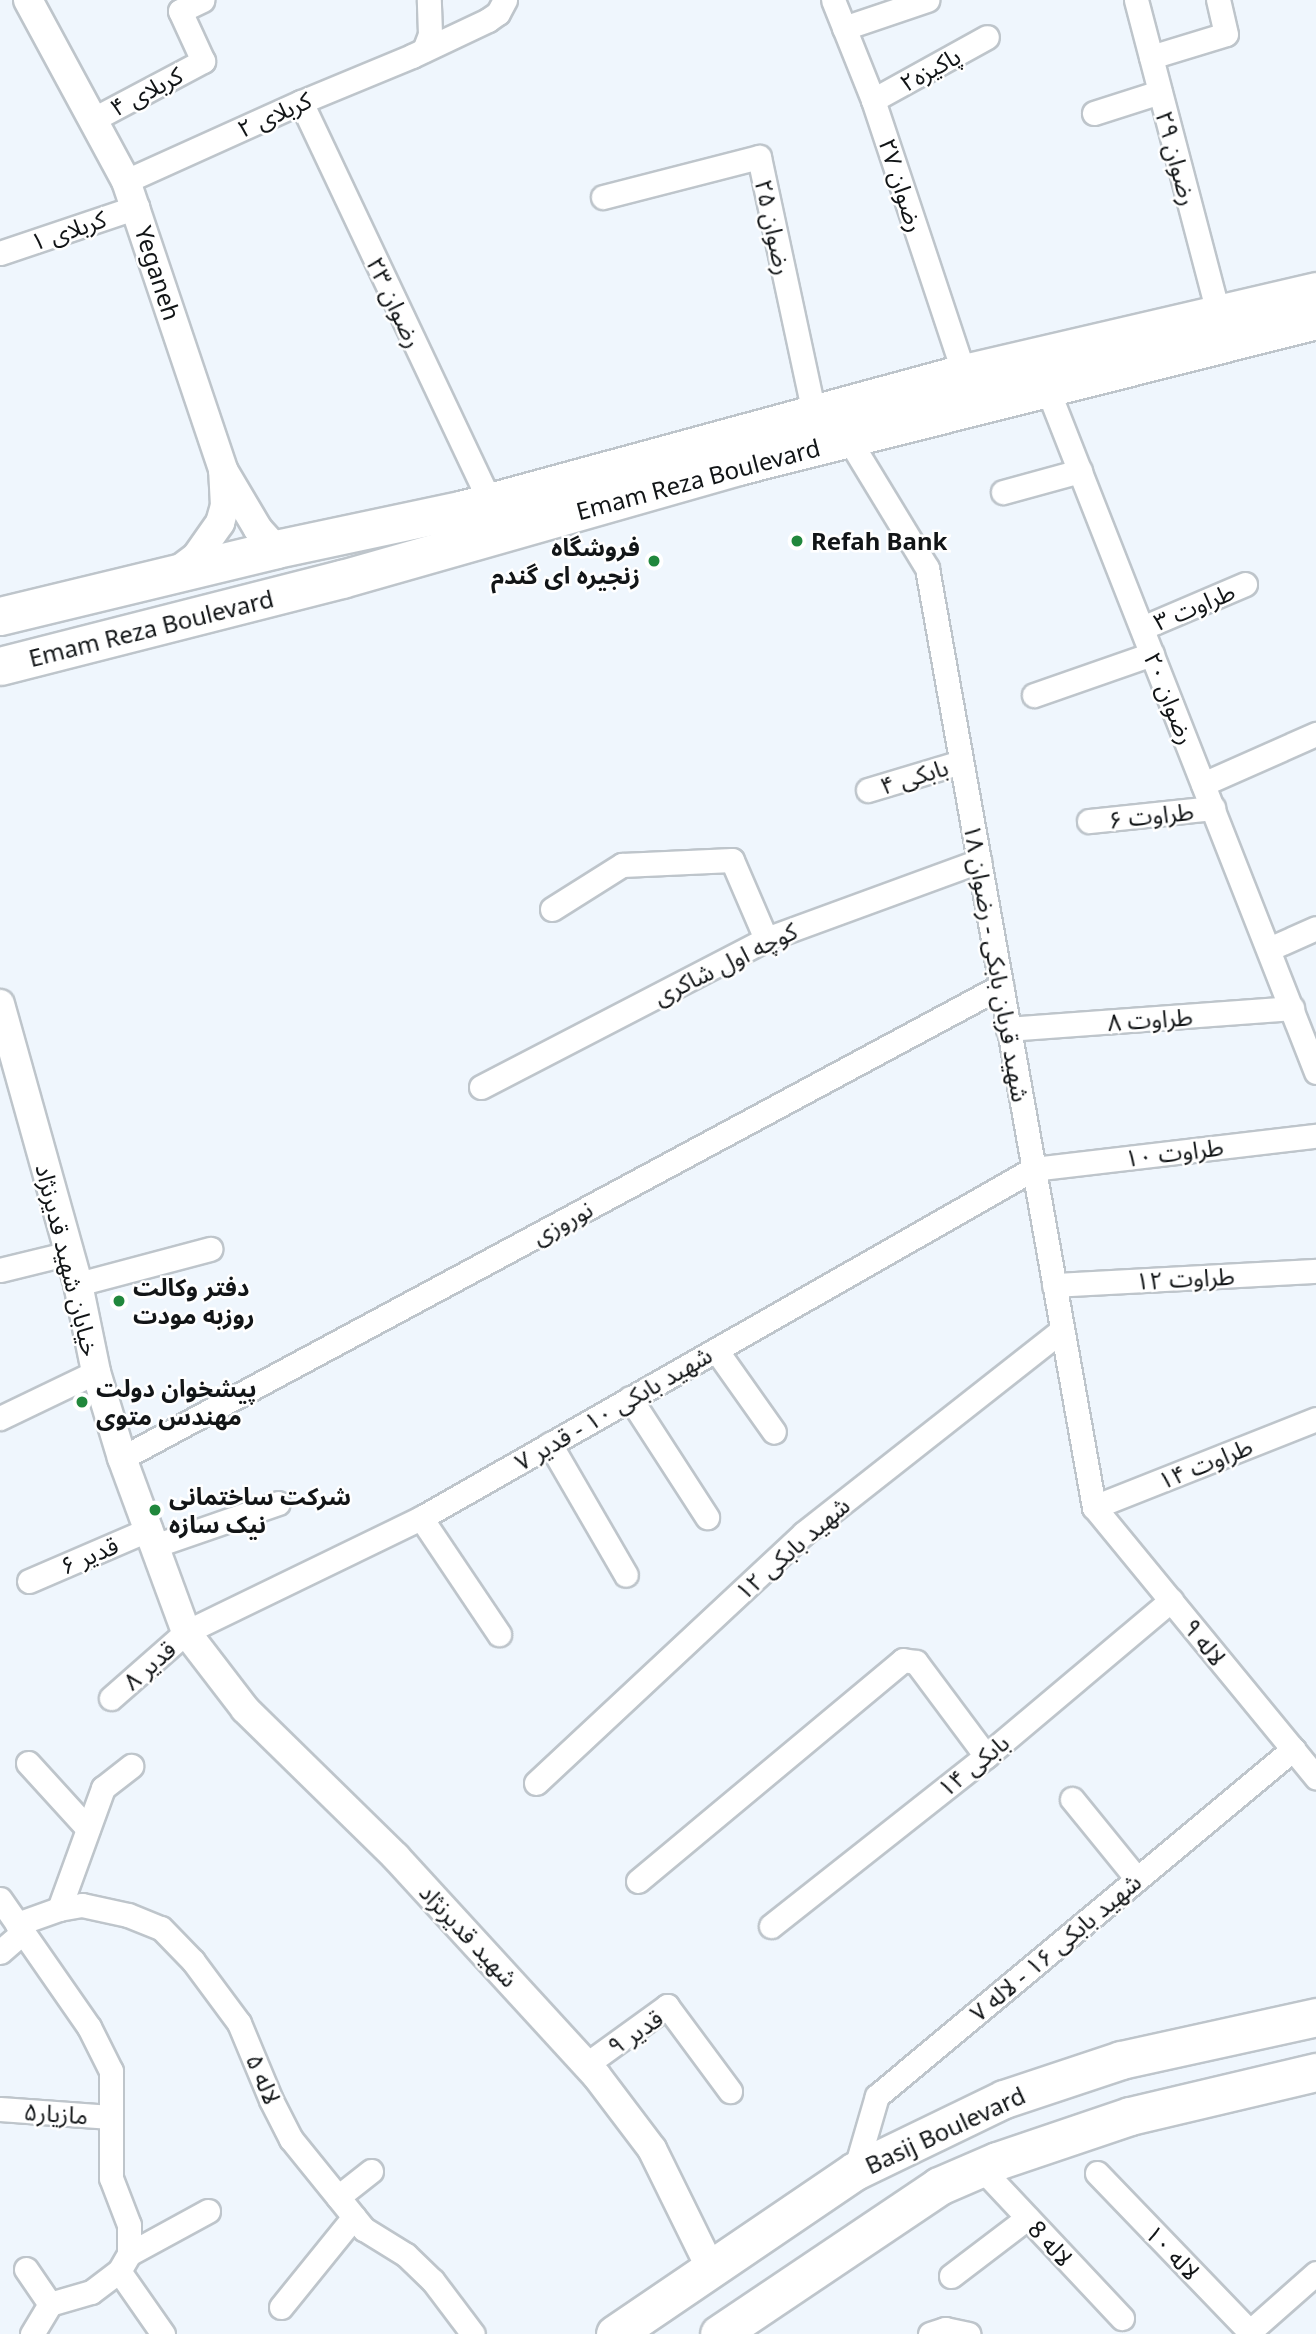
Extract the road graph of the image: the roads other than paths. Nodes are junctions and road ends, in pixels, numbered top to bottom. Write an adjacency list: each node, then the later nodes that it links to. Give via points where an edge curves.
1 (28, 0): 17 (street, Yeganeh)
2 (203, 0): 17 (street, کربلای ۴, via 180,11 203,61)
3 (429, 0): 11 (street, via 430,34)
4 (505, 0): 11 (street, کربلای ۲, via 488,20)
5 (832, 0): 9 (street, رضوان ۲۷)
6 (927, 0): 9 (street)
7 (1136, 0): 12 (street, رضوان ۲۹)
8 (1218, 0): 12 (street, via 1226,34)
9 (844, 28): 14 (street, رضوان ۲۷)
10 (987, 37): 14 (street, پاکیزه۲)
11 (424, 50): 15 (street, کربلای ۲)
12 (1151, 57): 13 (street, رضوان ۲۹)
13 (1160, 92): 16 (street); 22 (street, رضوان ۲۹)
14 (873, 100): 24 (street, رضوان ۲۷)
15 (300, 102): 18 (street, کربلای ۲); 31 (street, رضوان ۲۳)
16 (1094, 113)
17 (92, 120): 18 (street, Yeganeh)
18 (131, 194): 20 (street, کربلای ۱); 28 (street, Yeganeh)
19 (603, 197): 26 (street, رضوان ۲۵, via 760,157)
20 (2, 249)
21 (1316, 291): 22 (main road, Emam Reza Boulevard)
22 (1219, 316): 24 (main road, Emam Reza Boulevard)
23 (1316, 320): 25 (main road, Emam Reza Boulevard)
24 (964, 373): 26 (main road, Emam Reza Boulevard)
25 (1047, 388): 27 (main road, Emam Reza Boulevard); 29 (street, رضوان ۲۰)
26 (814, 413): 31 (main road, Emam Reza Boulevard)
27 (848, 438): 35 (main road, Emam Reza Boulevard); 44 (street, شهید قربان بابکی - رضوان ۱۸, via 927,568)
28 (223, 470): 32 (street, Yeganeh, via 258,529); 33 (street, via 225,506 219,523 196,557)
29 (1080, 471): 30 (street); 38 (street, رضوان ۲۰)
30 (1003, 492)
31 (490, 502): 32 (main road, Emam Reza Boulevard)
32 (290, 547): 33 (main road, Emam Reza Boulevard); 35 (main road)
33 (173, 575): 36 (main road, Emam Reza Boulevard)
34 (1245, 584): 38 (street, طراوت ۳)
35 (316, 585): 39 (main road, Emam Reza Boulevard)
36 (84, 596): 37 (main road, Emam Reza Boulevard); 39 (main road)
37 (0, 616)
38 (1142, 628): 40 (street, رضوان ۲۰)
39 (94, 642): 41 (main road, Emam Reza Boulevard)
40 (1152, 654): 42 (street); 45 (street, رضوان ۲۰)
41 (0, 666)
42 (1034, 695)
43 (1316, 734): 45 (street)
44 (961, 762): 46 (street, بابکی ۴); 49 (street, شهید قربان بابکی - رضوان ۱۸)
45 (1203, 784): 47 (street, رضوان ۲۰)
46 (868, 790)
47 (1213, 808): 48 (street, طراوت ۶); 53 (street, رضوان ۲۰)
48 (1089, 821)
49 (979, 861): 52 (street, کوچه اول شاکری); 54 (street, شهید قربان بابکی - رضوان ۱۸)
50 (552, 908): 52 (street, via 622,865 732,860)
51 (1316, 928): 53 (street)
52 (766, 939): 59 (street, کوچه اول شاکری)
53 (1269, 949): 56 (street, رضوان ۲۰)
54 (1001, 986): 57 (street, شهید قربان بابکی - رضوان ۱۸); 76 (street, نوروزی)
55 (0, 1004): 63 (street, خيابان شهيد قديرنژاد)
56 (1292, 1008): 57 (street, طراوت ۸); 58 (street, رضوان ۲۰)
57 (1008, 1029): 61 (street, شهید قربان بابکی - رضوان ۱۸)
58 (1316, 1072)
59 (481, 1087)
60 (1316, 1136): 61 (street, طراوت ۱۰)
61 (1033, 1169): 67 (street, شهید قربان بابکی - رضوان ۱۸); 69 (street, شهید بابکی ۱۰ - قدیر ۷)
62 (210, 1249): 66 (street)
63 (69, 1253): 64 (street); 66 (street, خيابان شهيد قديرنژاد)
64 (0, 1270)
65 (1316, 1271): 67 (street, طراوت ۱۲)
66 (78, 1284): 70 (street, خيابان شهيد قديرنژاد)
67 (1054, 1285): 68 (street, شهید قربان بابکی - رضوان ۱۸)
68 (1062, 1330): 78 (street, شهید قربان بابکی - رضوان ۱۸); 93 (street, شهید بابکی ۱۲, via 804,1533)
69 (716, 1350): 71 (street, شهید بابکی ۱۰ - قدیر ۷); 74 (street)
70 (96, 1372): 72 (street); 76 (street, خيابان شهيد قديرنژاد)
71 (630, 1398): 75 (street, شهید بابکی ۱۰ - قدیر ۷); 79 (street)
72 (0, 1418)
73 (1316, 1419): 78 (street, طراوت ۱۴)
74 (774, 1432)
75 (550, 1444): 80 (street, شهید بابکی ۱۰ - قدیر ۷); 82 (street)
76 (122, 1458): 81 (street, خيابان شهيد قديرنژاد)
77 (278, 1503): 81 (street, قدیر ۶)
78 (1094, 1507): 84 (street, لاله ۹)
79 (707, 1517)
80 (421, 1518): 85 (street, شهید بابکی ۱۰ - قدیر ۷); 86 (street)
81 (153, 1537): 83 (street, قدیر ۶); 85 (street, خيابان شهيد قديرنژاد)
82 (626, 1575)
83 (29, 1580)
84 (1171, 1600): 88 (street, لاله ۹); 89 (street, بابکی ۱۴)
85 (186, 1632): 87 (street, قدیر ۸); 105 (street, شهید قدیرنژاد, via 245,1709 396,1857)
86 (499, 1634)
87 (111, 1698)
88 (1293, 1748): 92 (street, لاله ۹); 96 (street, شهید بابکی ۱۶ - لاله ۷)
89 (986, 1756): 97 (street, via 916,1662 903,1661); 100 (street, بابکی ۱۴)
90 (28, 1762): 95 (street)
91 (131, 1766): 95 (street, via 103,1788)
92 (1316, 1777)
93 (536, 1783)
94 (1072, 1799): 96 (street)
95 (88, 1829): 99 (street)
96 (1137, 1879): 113 (street, شهید بابکی ۱۶ - لاله ۷, via 877,2095)
97 (638, 1881)
98 (0, 1899): 101 (street)
99 (59, 1909): 101 (street, لاله ۵); 115 (street, لاله ۵, via 82,1905 128,1915 161,1928 193,1961 239,2023 291,2139)
100 (771, 1926)
101 (20, 1928): 102 (street); 110 (street, via 89,2027 111,2071)
102 (0, 1952)
103 (1316, 2017): 104 (main road, Basij Boulevard)
104 (1121, 2060): 109 (main road); 113 (main road, Basij Boulevard, via 1004,2099)
105 (587, 2064): 107 (street, قدیر ۹, via 667,2006); 121 (street, شهید قدیرنژاد, via 652,2150)
106 (1316, 2072): 109 (main road, Basij Boulevard)
107 (730, 2091)
108 (0, 2109): 110 (street, مازیار۵)
109 (1137, 2115): 111 (main road, Basij Boulevard)
110 (111, 2117): 119 (street, via 111,2178 129,2225)
111 (981, 2168): 118 (street, لاله 8); 132 (main road, Basij Boulevard, via 939,2186)
112 (371, 2171): 115 (street)
113 (855, 2171): 121 (main road, Basij Boulevard)
114 (1097, 2173): 127 (street, لاله ۱۰)
115 (338, 2197): 117 (street, لاله ۵)
116 (208, 2211): 119 (street)
117 (354, 2217): 125 (street); 130 (street, لاله ۵, via 433,2281)
118 (1027, 2218): 123 (street); 126 (street, لاله 8)
119 (124, 2262): 124 (street, via 91,2292); 129 (street)
120 (26, 2269): 124 (street)
121 (711, 2269): 131 (main road, Basij Boulevard)
122 (1316, 2273): 127 (street)
123 (951, 2276)
124 (50, 2304): 128 (street)
125 (281, 2307)
126 (1122, 2318)
127 (1248, 2332)
128 (32, 2334)
129 (163, 2334)
130 (473, 2334)
131 (615, 2334)
132 (719, 2334)
133 (930, 2334): 134 (street, via 945,2329)
134 (968, 2334)

